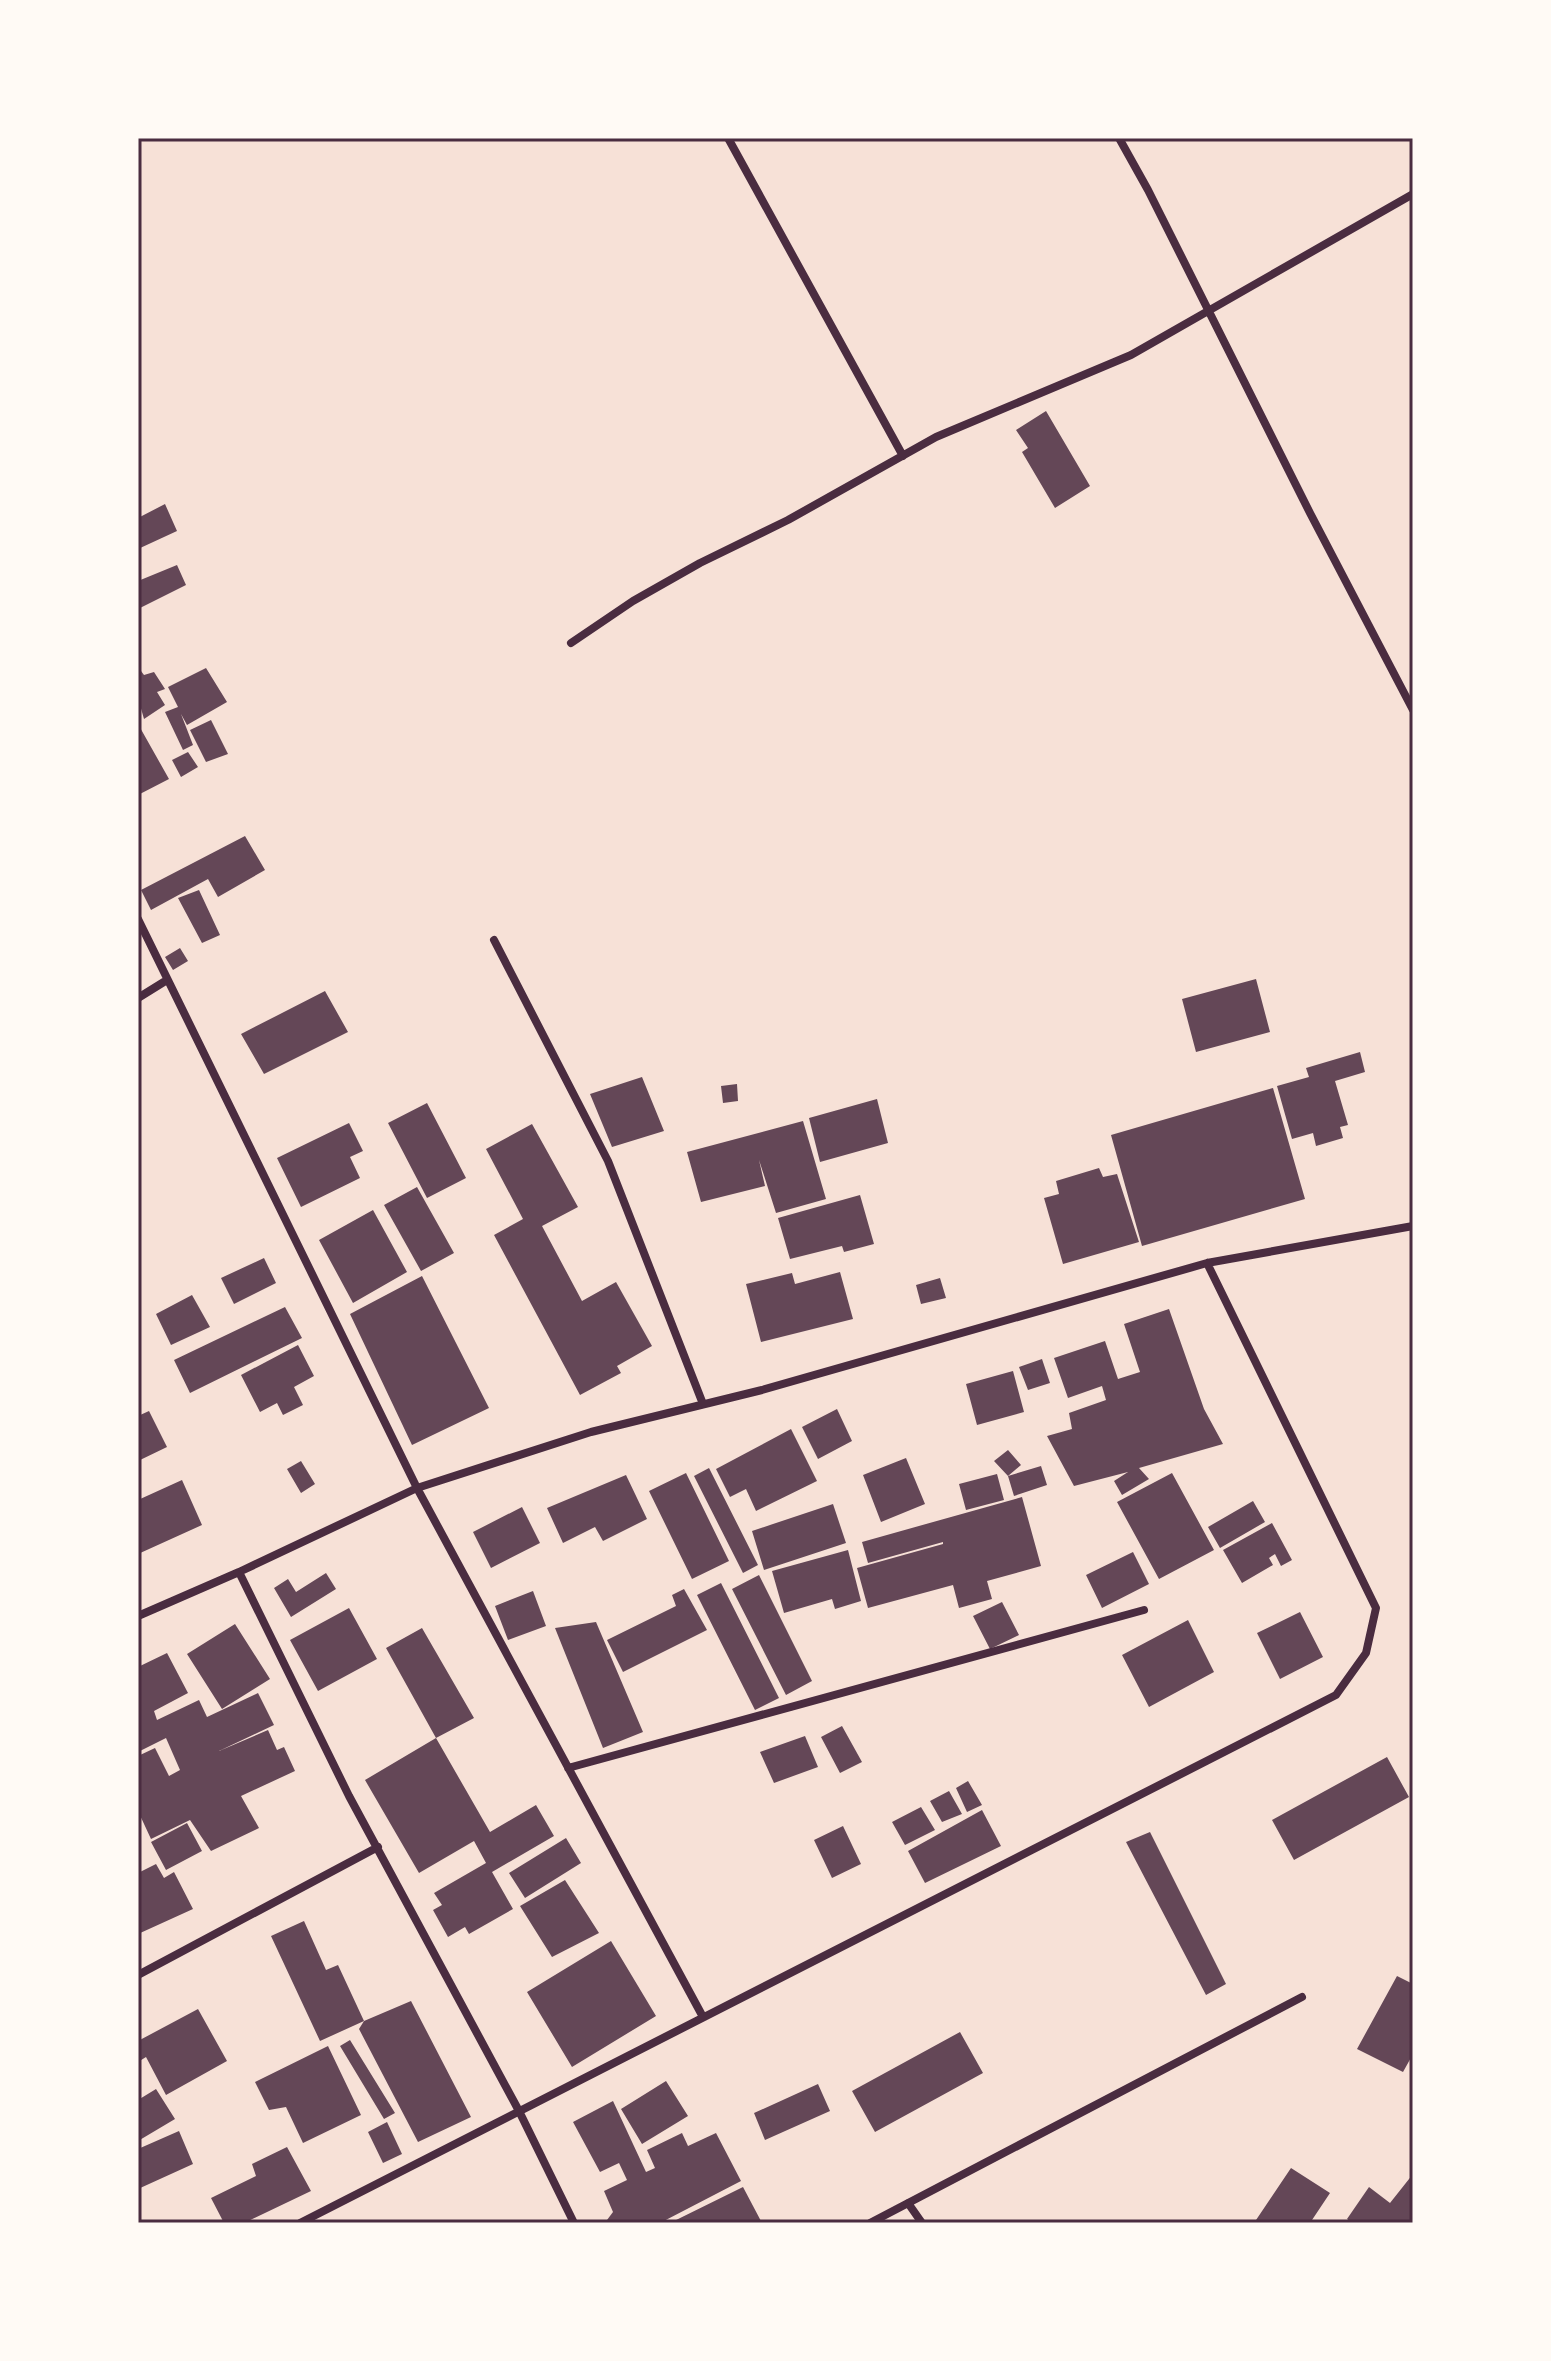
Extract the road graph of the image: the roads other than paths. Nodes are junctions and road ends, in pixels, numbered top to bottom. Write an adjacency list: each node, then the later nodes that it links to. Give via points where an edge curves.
1 (728, 138): 5 (street)
2 (1119, 138): 4 (street)
3 (1413, 194): 4 (street)
4 (1209, 309): 5 (street, via 1131,355 936,437); 7 (street)
5 (903, 456): 6 (street, via 700,563)
6 (571, 643)
7 (1413, 710)
8 (138, 919): 10 (street)
9 (494, 940): 14 (street, via 608,1161)
10 (167, 980): 11 (street); 15 (street)
11 (138, 998)
12 (1413, 1226): 13 (street)
13 (1207, 1263): 14 (street); 23 (street, via 1376,1608 1366,1653 1336,1695)
14 (703, 1404): 15 (street, via 591,1432)
15 (417, 1488): 16 (street); 19 (street)
16 (239, 1572): 18 (street); 20 (street)
17 (1144, 1610): 19 (street)
18 (138, 1616)
19 (568, 1768): 23 (street)
20 (378, 1847): 21 (street); 24 (street)
21 (138, 1975)
22 (1302, 1997): 25 (street)
23 (703, 2017): 24 (street)
24 (519, 2111): 26 (street); 27 (street)
25 (908, 2203): 28 (street); 29 (street)
26 (300, 2223)
27 (574, 2223)
28 (870, 2223)
29 (922, 2223)

